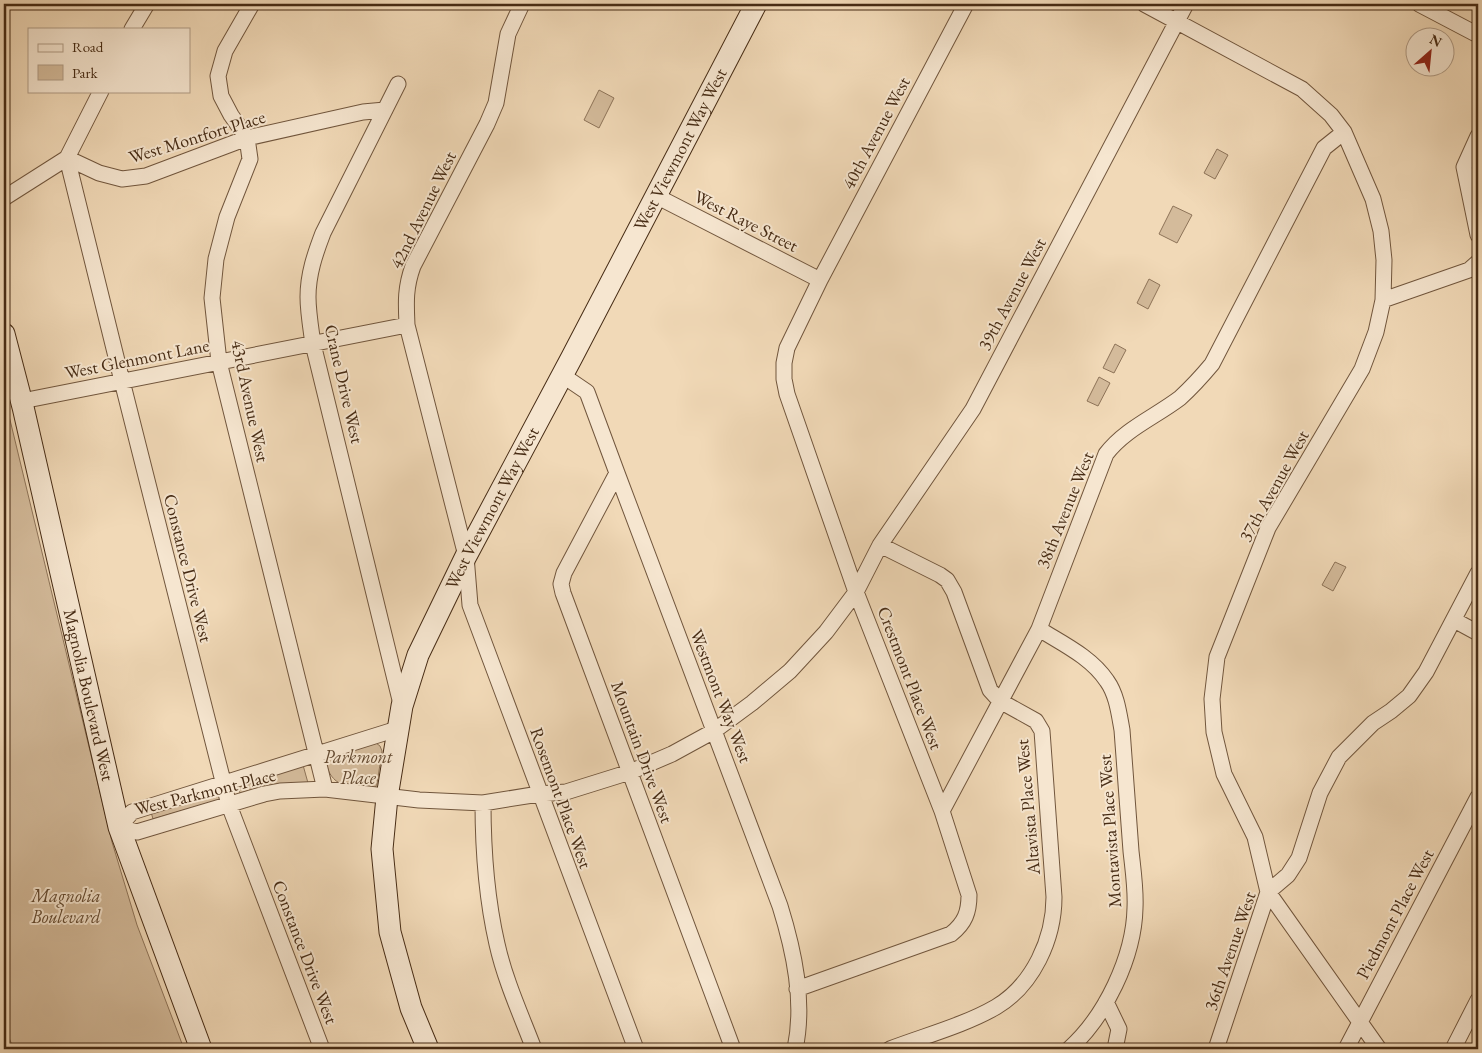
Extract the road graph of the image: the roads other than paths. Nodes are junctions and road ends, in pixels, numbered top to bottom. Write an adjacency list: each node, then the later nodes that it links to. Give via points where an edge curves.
1 (146, 4): 10 (street)
2 (252, 4): 17 (street, via 225,51 218,76 221,96)
3 (522, 4): 25 (street, 42nd Avenue West, via 508,34 496,103 410,274 406,297)
4 (756, 4): 19 (street, West Viewmont Way West)
5 (966, 4): 23 (street, 40th Avenue West)
6 (1144, 4): 9 (street, 37th Avenue West)
7 (1186, 4): 9 (street, 39th Avenue West)
8 (1419, 4): 11 (street)
9 (1177, 20): 15 (street, 37th Avenue West, via 1302,89); 33 (street, 39th Avenue West, via 973,409)
10 (133, 28)
11 (1478, 35)
12 (398, 84): 14 (street, Crane Drive West)
13 (101, 92): 18 (street)
14 (385, 110): 17 (street, West Montfort Place); 27 (street, Crane Drive West, via 315,253 308,298)
15 (1344, 132): 24 (street, 37th Avenue West, via 1372,199 1381,231); 38 (street, 38th Avenue West, via 1324,148 1212,364 1198,382 1123,436 1106,454)
16 (1478, 136): 21 (street, via 1464,167)
17 (247, 138): 18 (street, West Montfort Place, via 146,176 122,179); 28 (street, 43rd Avenue West, via 250,159 227,217 216,259 212,298)
18 (68, 158): 20 (street); 30 (street, Constance Drive West)
19 (656, 196): 23 (street, West Raye Street); 29 (street, West Viewmont Way West)
20 (4, 198)
21 (1478, 235)
22 (1478, 262): 24 (street, via 1469,270)
23 (820, 280): 36 (street, Crestmont Place West, via 787,348 784,379)
24 (1383, 300): 55 (street, 37th Avenue West, via 1376,332 1362,369 1268,528 1218,657 1212,698 1214,732 1224,774 1255,837)
25 (407, 326): 27 (street, West Glenmont Lane); 34 (street, 42nd Avenue West)
26 (4, 334): 31 (street, Magnolia Boulevard West)
27 (313, 344): 28 (street, West Glenmont Lane); 41 (street, Crane Drive West)
28 (219, 362): 30 (street, West Glenmont Lane); 44 (street, 43rd Avenue West)
29 (562, 375): 32 (street, Westmont Way West, via 588,392); 34 (street, West Viewmont Way West)
30 (122, 382): 31 (street, West Glenmont Lane); 46 (street, Constance Drive West)
31 (22, 401): 54 (street, Magnolia Boulevard West)
32 (616, 473): 43 (street, Westmont Way West); 45 (street, Mountain Drive West, via 564,572 561,584)
33 (880, 545): 36 (street, 39th Avenue West); 40 (street, Altavista Place West, via 947,580 990,690)
34 (466, 556): 41 (street, West Viewmont Way West, via 418,655); 48 (street, Rosemont Place West, via 470,605)
35 (1478, 573): 37 (street, 36th Avenue West)
36 (856, 592): 43 (street, West Parkmont Place, via 790,672); 53 (street, Crestmont Place West)
37 (1454, 620): 39 (street); 55 (street, 36th Avenue West, via 1409,696 1373,723 1339,757 1320,793 1299,858 1288,875)
38 (1039, 629): 40 (street, 38th Avenue West); 58 (street, Montavista Place West, via 1090,661 1108,682 1122,730 1135,908 1130,942)
39 (1478, 633)
40 (1000, 701): 53 (street, 38th Avenue West); 67 (street, Altavista Place West, via 1036,721 1042,731 1054,897 1054,918 1049,937 1029,976 1010,997 975,1017)
41 (402, 706): 42 (street, West Viewmont Way West)
42 (397, 729): 44 (street, West Parkmont Place); 49 (street, West Viewmont Way West)
43 (714, 731): 45 (street, West Parkmont Place); 56 (street, Westmont Way West, via 780,906)
44 (316, 755): 46 (street, West Parkmont Place); 47 (street, 43rd Avenue West)
45 (630, 772): 48 (street, West Parkmont Place, via 566,792); 65 (street, Mountain Drive West)
46 (223, 783): 52 (street, Constance Drive West); 54 (street, West Parkmont Place, via 132,812)
47 (325, 789): 49 (street, West Parkmont Place); 52 (street, West Parkmont Place, via 280,791)
48 (539, 794): 51 (street, West Parkmont Place); 64 (street, Rosemont Place West)
49 (387, 797): 51 (street, West Parkmont Place); 62 (street, West Viewmont Way West, via 382,849 390,932 412,1008)
50 (1478, 797): 59 (street, Piedmont Place West)
51 (483, 803): 63 (street, via 483,858 497,945)
52 (229, 805): 54 (street, West Parkmont Place, via 137,832); 61 (street, Constance Drive West)
53 (942, 811): 56 (street, Crestmont Place West, via 969,894 969,909 960,927 951,934)
54 (119, 827): 60 (street, Magnolia Boulevard West)
55 (1268, 892): 59 (street); 70 (street, 36th Avenue West)
56 (798, 989): 66 (street, Westmont Way West)
57 (1478, 1000): 73 (street)
58 (1106, 1002): 68 (street, Montavista Place West, via 1081,1038); 69 (street, via 1119,1029)
59 (1360, 1021): 71 (street, Piedmont Place West); 72 (street)
60 (201, 1049)
61 (322, 1049)
62 (428, 1049)
63 (534, 1049)
64 (636, 1049)
65 (733, 1049)
66 (795, 1049)
67 (890, 1049)
68 (1069, 1049)
69 (1115, 1049)
70 (1216, 1049)
71 (1346, 1049)
72 (1379, 1049)
73 (1453, 1049)

